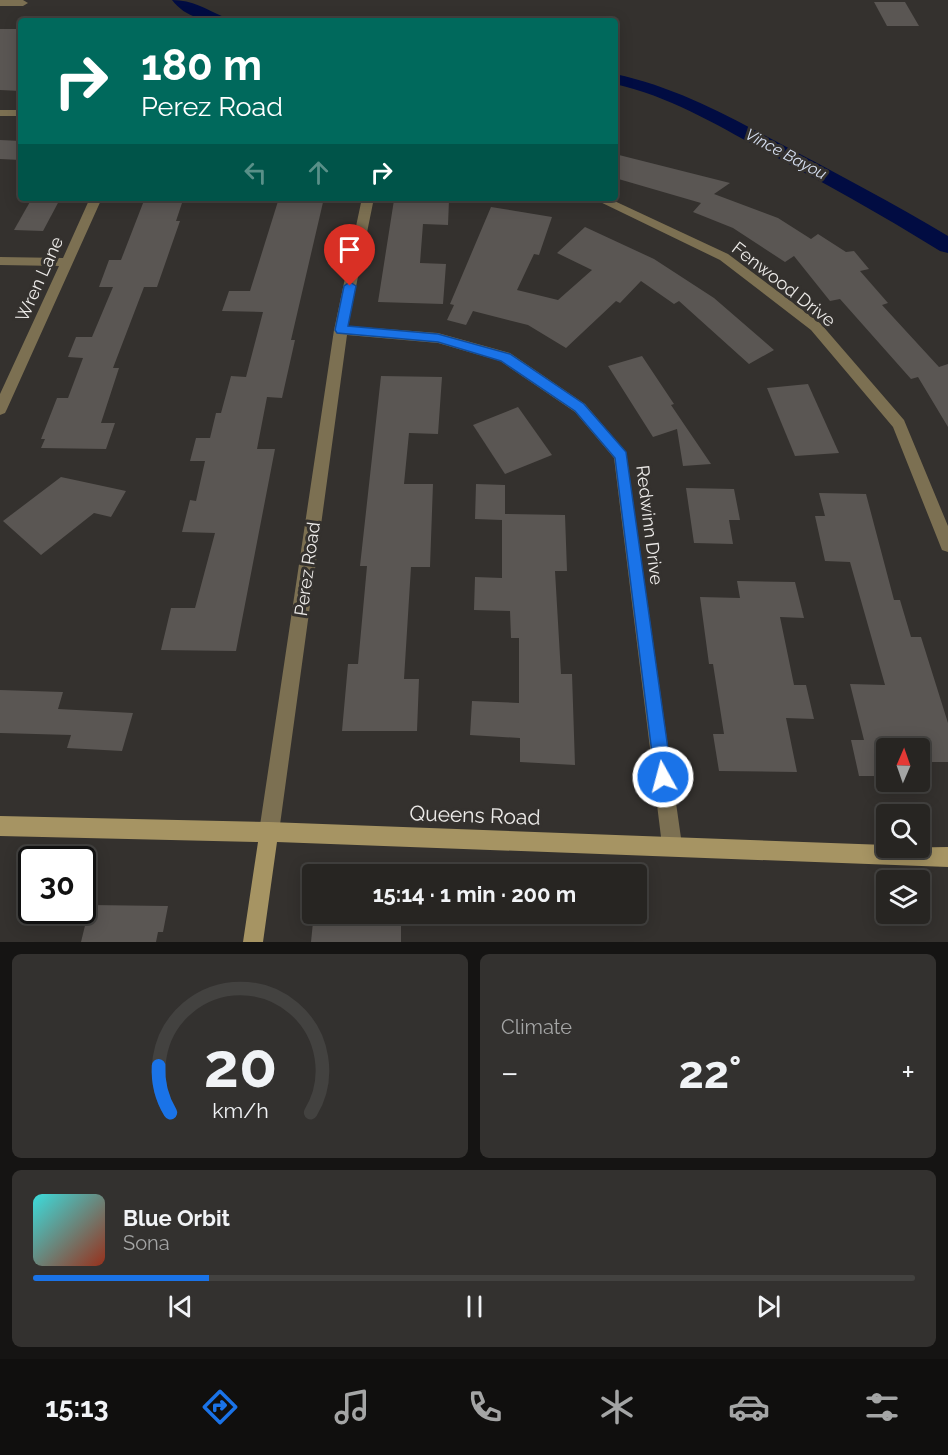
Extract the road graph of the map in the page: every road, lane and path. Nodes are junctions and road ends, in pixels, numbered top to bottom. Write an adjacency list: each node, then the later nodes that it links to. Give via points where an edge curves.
1 (0, 3): 2 (street)
2 (23, 3)
3 (0, 113): 4 (street)
4 (18, 113)
5 (95, 201): 9 (street, Wren Lane)
6 (367, 201): 10 (street, Perez Road)
7 (604, 201): 12 (street, Fenwood Drive, via 724,257 816,327 899,424)
8 (0, 261): 9 (street)
9 (67, 262): 11 (street, Wren Lane)
10 (341, 330): 14 (street, Perez Road); 15 (street, Redwinn Drive, via 438,338 506,357 580,408 621,456)
11 (0, 409)
12 (948, 546)
13 (0, 826): 14 (street, Queens Road)
14 (269, 832): 15 (street, Queens Road); 17 (street, Perez Road)
15 (672, 845): 16 (street, Queens Road)
16 (948, 857)
17 (253, 942)

